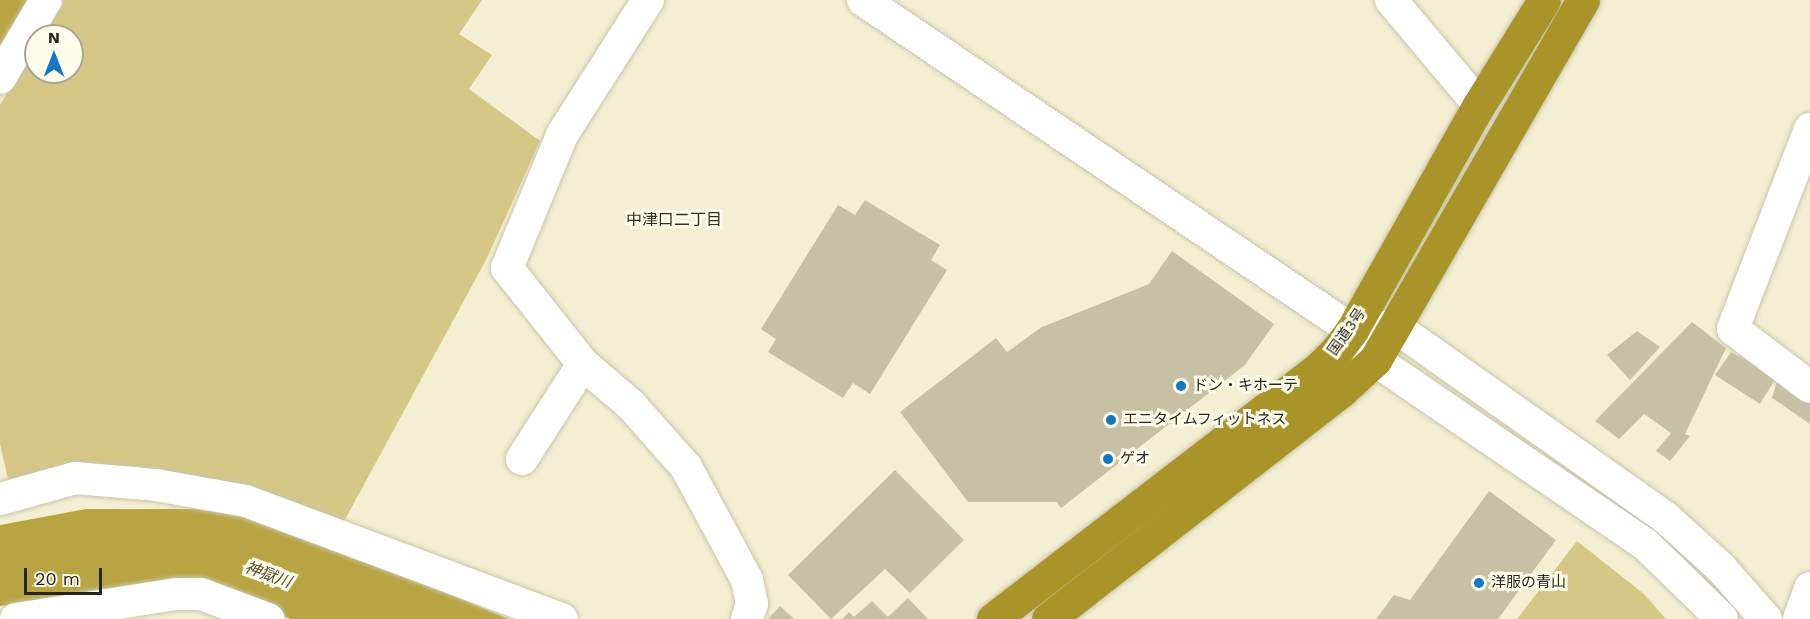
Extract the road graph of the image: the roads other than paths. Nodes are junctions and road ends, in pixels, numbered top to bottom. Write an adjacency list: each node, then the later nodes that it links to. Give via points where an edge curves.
1 (46, 0): 7 (street)
2 (648, 0): 13 (street, via 562,135 507,268)
3 (863, 0): 11 (street)
4 (1390, 0): 8 (street)
5 (1544, 0): 8 (highway, 国道3号)
6 (1583, 0): 10 (highway)
7 (0, 78)
8 (1479, 105): 11 (highway, 国道3号)
9 (1810, 129): 14 (street, via 1733,330)
10 (1394, 326): 11 (street); 12 (highway); 25 (street, via 1665,517 1721,568)
11 (1352, 330): 12 (street); 22 (highway, 国道3号, via 1319,368)
12 (1375, 360): 23 (highway, via 1342,390); 24 (street, via 1601,510 1679,574)
13 (583, 364): 15 (street); 21 (street, via 631,405 686,467 747,580 752,603)
14 (1810, 387)
15 (522, 459)
16 (0, 499): 20 (street, via 75,478 156,484 246,501)
17 (1810, 588): 26 (street)
18 (16, 619): 19 (street, via 176,594 217,598)
19 (268, 619)
20 (562, 619)
21 (747, 619)
22 (993, 619)
23 (1048, 619)
24 (1722, 619)
25 (1766, 619)
26 (1799, 619)

